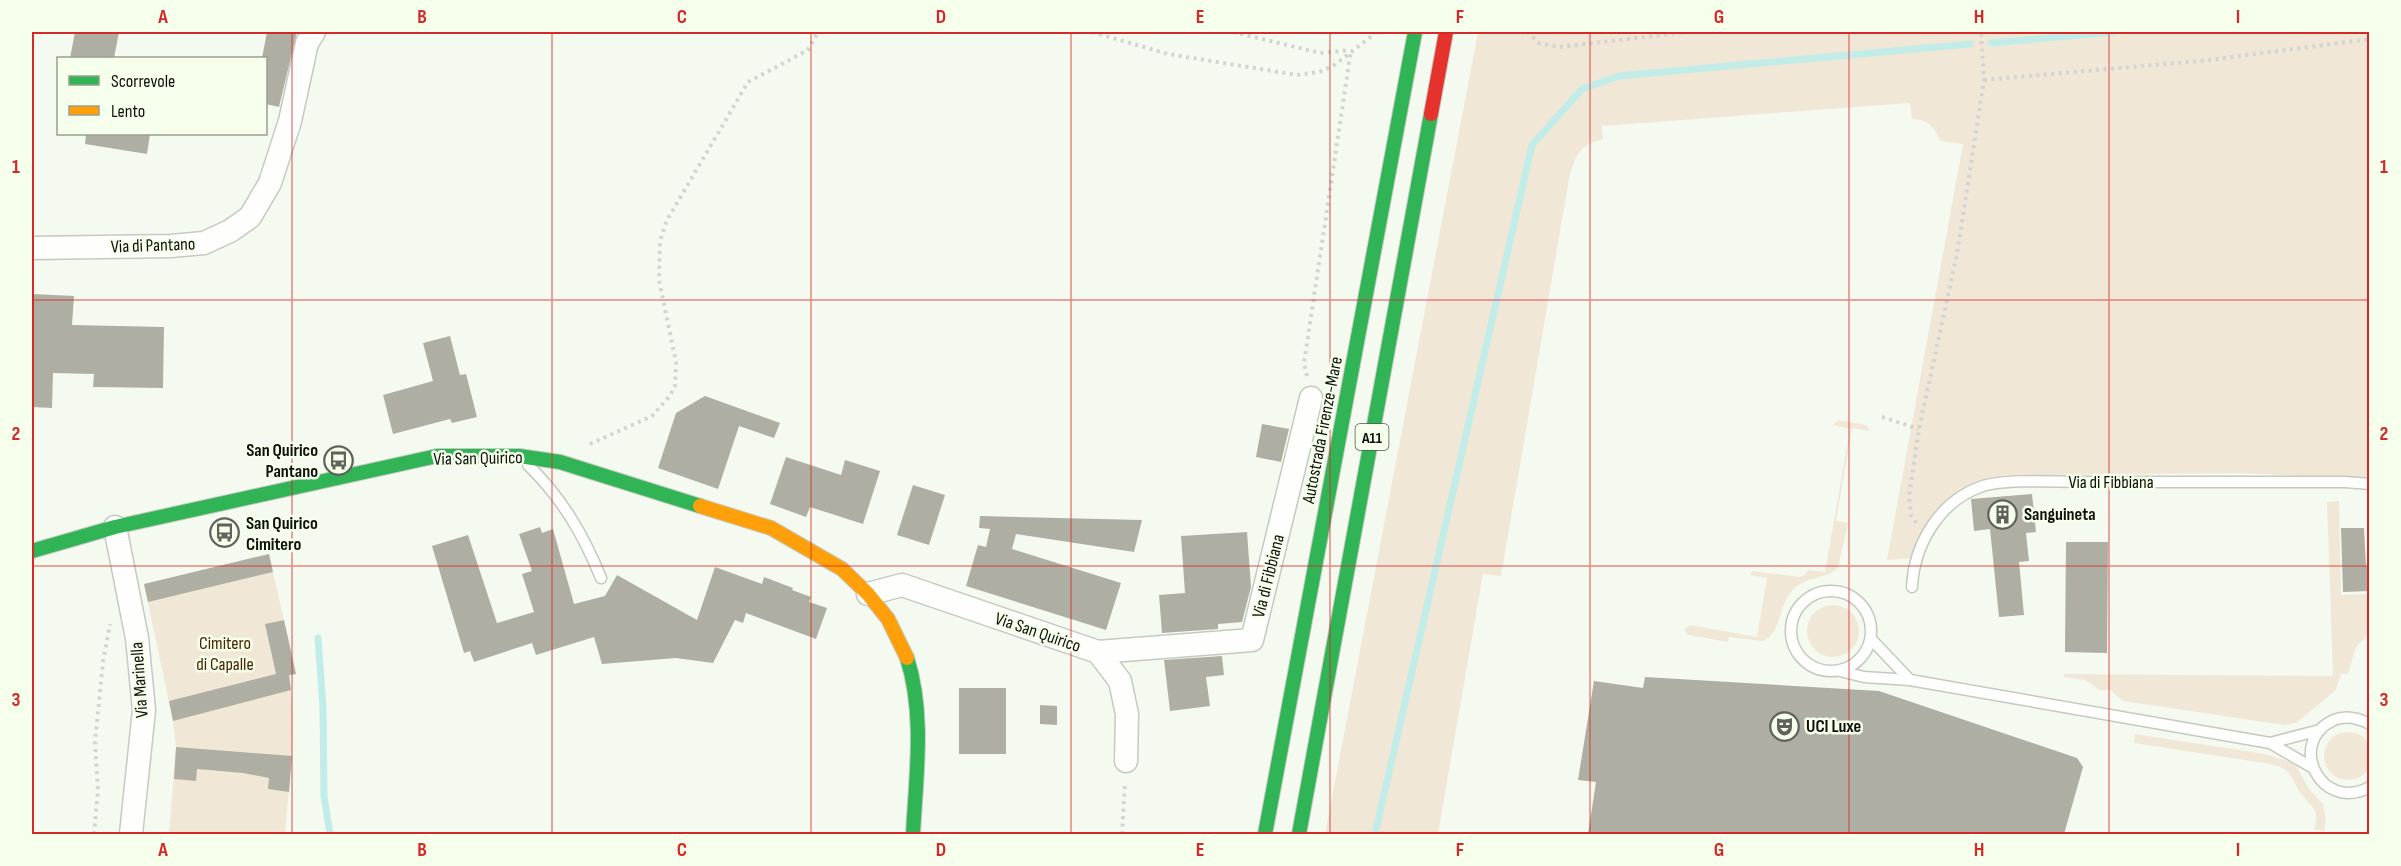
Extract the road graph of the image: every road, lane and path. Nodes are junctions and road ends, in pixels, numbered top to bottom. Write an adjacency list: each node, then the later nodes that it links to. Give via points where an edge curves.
1 (314, 32): 13 (street, Via di Pantano, via 307,43 290,121 270,183 250,216 237,226 204,243)
2 (1092, 32): 11 (path, via 1168,54 1297,75 1333,66)
3 (1233, 32): 11 (path, via 1320,53)
4 (1377, 32): 11 (path)
5 (1415, 32): 38 (main road, Autostrada Firenze-Mare / A11)
6 (1527, 32): 7 (path, via 1539,43 1559,47)
7 (1688, 32)
8 (1981, 32): 12 (path)
9 (1446, 36): 39 (main road, A11)
10 (2370, 39): 12 (path, via 2209,60)
11 (1351, 50): 14 (path, via 1304,363)
12 (1984, 80): 16 (path, via 1957,254)
13 (32, 248)
14 (1311, 398): 26 (street, Via di Fibbiana, via 1252,639)
15 (1882, 417): 16 (path)
16 (1919, 429): 20 (path, via 1909,506 1914,521)
17 (519, 456): 19 (main road, Via San Quirico, via 437,456); 22 (lane, via 546,483 585,539); 24 (main road, Via San Quirico, via 560,462 771,528 842,569)
18 (2370, 484): 20 (lane, Via di Fibbiana, via 1996,484 1980,487 1955,502 1936,518)
19 (115, 527): 21 (main road, Via San Quirico); 35 (street, Via Marinella, via 137,638 144,710)
20 (1927, 533): 23 (lane, Via di Fibbiana, via 1913,572)
21 (32, 551)
22 (601, 578)
23 (1912, 587)
24 (868, 594): 26 (street, Via San Quirico, via 902,585); 36 (main road, Via San Quirico, via 888,619 913,678 918,720)
25 (1871, 639): 27 (lane, via 1860,659); 27 (lane, via 1868,615 1852,596 1828,591 1805,601 1792,621 1791,634 1799,655 1817,669); 28 (lane)
26 (1098, 652): 32 (street, Via San Quirico, via 1120,681 1127,714)
27 (1840, 670): 28 (lane, via 1864,677)
28 (1910, 680): 31 (lane)
29 (2370, 723): 30 (lane, via 2346,717)
30 (2320, 730): 31 (lane); 33 (lane, via 2311,748)
31 (2270, 743): 33 (lane)
32 (1126, 761): 37 (path)
33 (2313, 768): 34 (lane, via 2333,790 2353,793)
34 (2370, 786)
35 (131, 834)
36 (913, 834)
37 (1122, 834)
38 (1265, 834)
39 (1299, 834)

